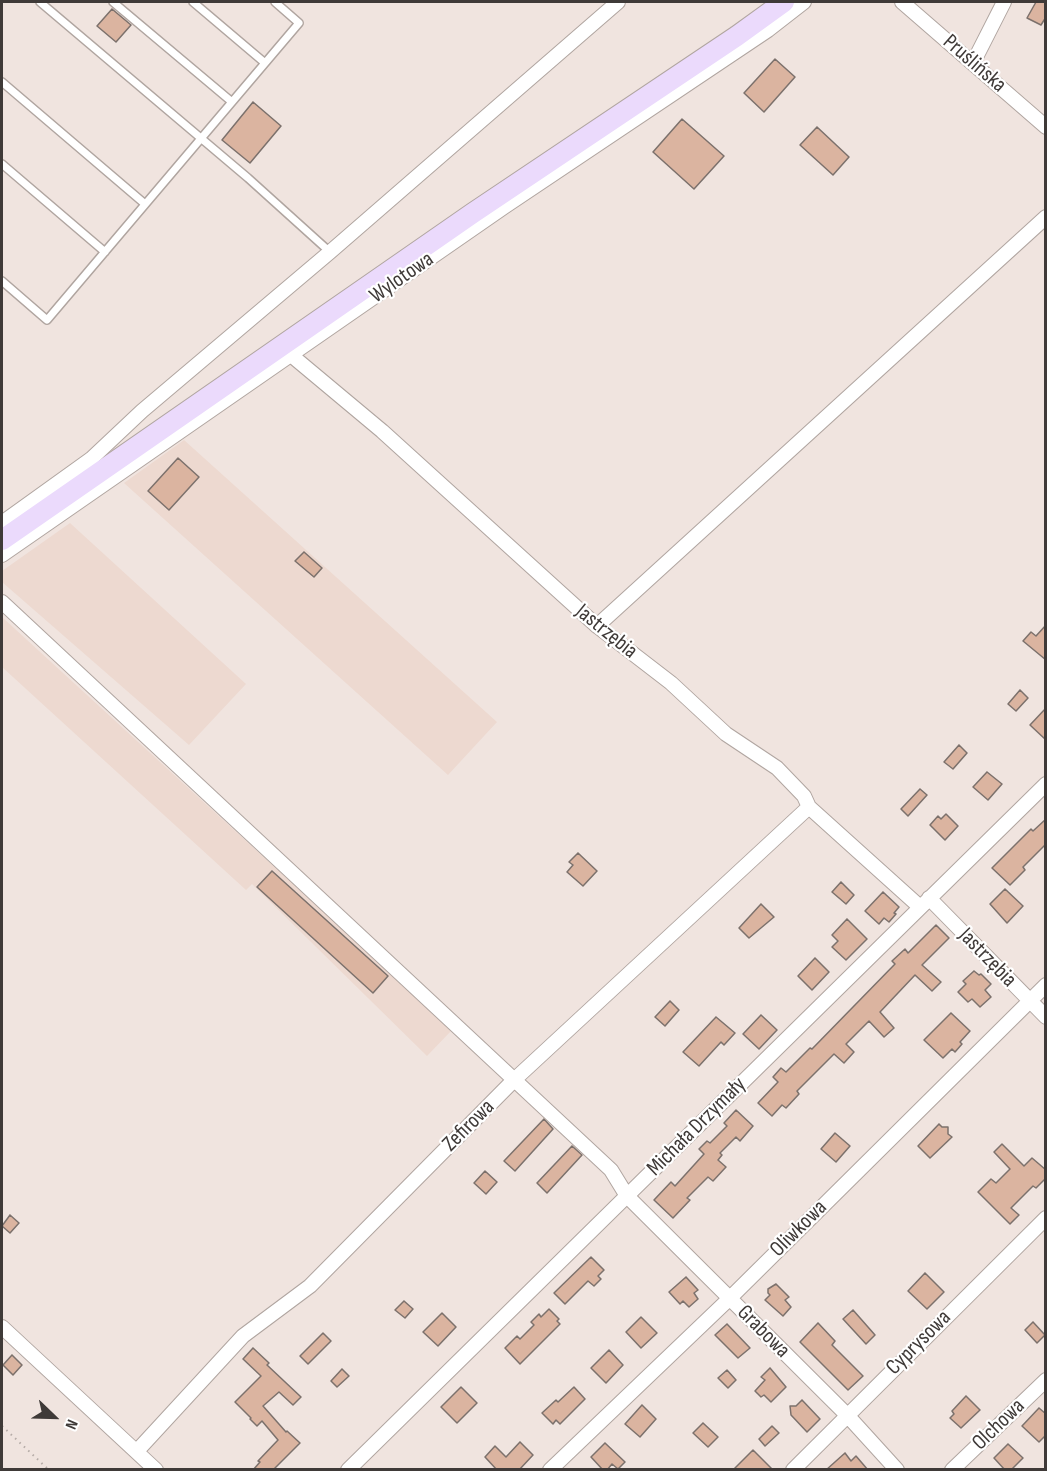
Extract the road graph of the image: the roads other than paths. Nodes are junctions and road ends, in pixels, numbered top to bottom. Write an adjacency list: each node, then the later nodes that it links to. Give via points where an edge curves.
1 (40, 2): 15 (lane)
2 (114, 2): 13 (lane)
3 (194, 2): 10 (lane)
4 (275, 2): 10 (lane, via 300,22)
5 (618, 2): 20 (street)
6 (784, 2): 24 (street, Wylotowa)
7 (804, 2): 22 (street, Wylotowa)
8 (902, 2): 11 (street, Pruślińska)
9 (1004, 2): 11 (street)
10 (265, 63): 13 (lane)
11 (973, 63): 14 (street, Pruślińska)
12 (2, 82): 17 (lane)
13 (232, 102): 15 (lane)
14 (1046, 127)
15 (201, 138): 17 (lane); 20 (lane)
16 (2, 164): 19 (lane)
17 (145, 204): 19 (lane)
18 (1046, 217): 27 (street)
19 (105, 252): 21 (lane, via 47,320)
20 (330, 252): 23 (street, via 91,459)
21 (2, 281)
22 (291, 355): 25 (street, Wylotowa); 27 (street, Jastrzębia, via 382,431)
23 (2, 523)
24 (2, 540)
25 (2, 555)
26 (2, 602): 34 (street, Grabowa)
27 (597, 626): 29 (street, Jastrzębia, via 671,683 726,734 777,768 804,796)
28 (1046, 784): 30 (street, Michała Drzymały)
29 (809, 807): 30 (street, Jastrzębia); 34 (street, Zefirowa)
30 (925, 903): 32 (street, Jastrzębia); 35 (street, Michała Drzymały)
31 (1046, 985): 32 (street, Oliwkowa)
32 (1029, 1001): 33 (street, Jastrzębia); 37 (street, Oliwkowa)
33 (1046, 1017)
34 (514, 1080): 35 (street, Grabowa, via 611,1170); 41 (street, Zefirowa, via 310,1286 243,1336)
35 (627, 1196): 37 (street, Grabowa); 43 (street, Michała Drzymały)
36 (1046, 1218): 40 (street, Cyprysowa)
37 (729, 1299): 40 (street, Grabowa); 44 (street, Oliwkowa)
38 (2, 1327): 41 (street)
39 (1046, 1380): 47 (street, Olchowa)
40 (846, 1415): 45 (street, Cyprysowa); 46 (street, Grabowa)
41 (136, 1451): 42 (street)
42 (156, 1470)
43 (348, 1470)
44 (550, 1470)
45 (793, 1470)
46 (897, 1470)
47 (952, 1470)

